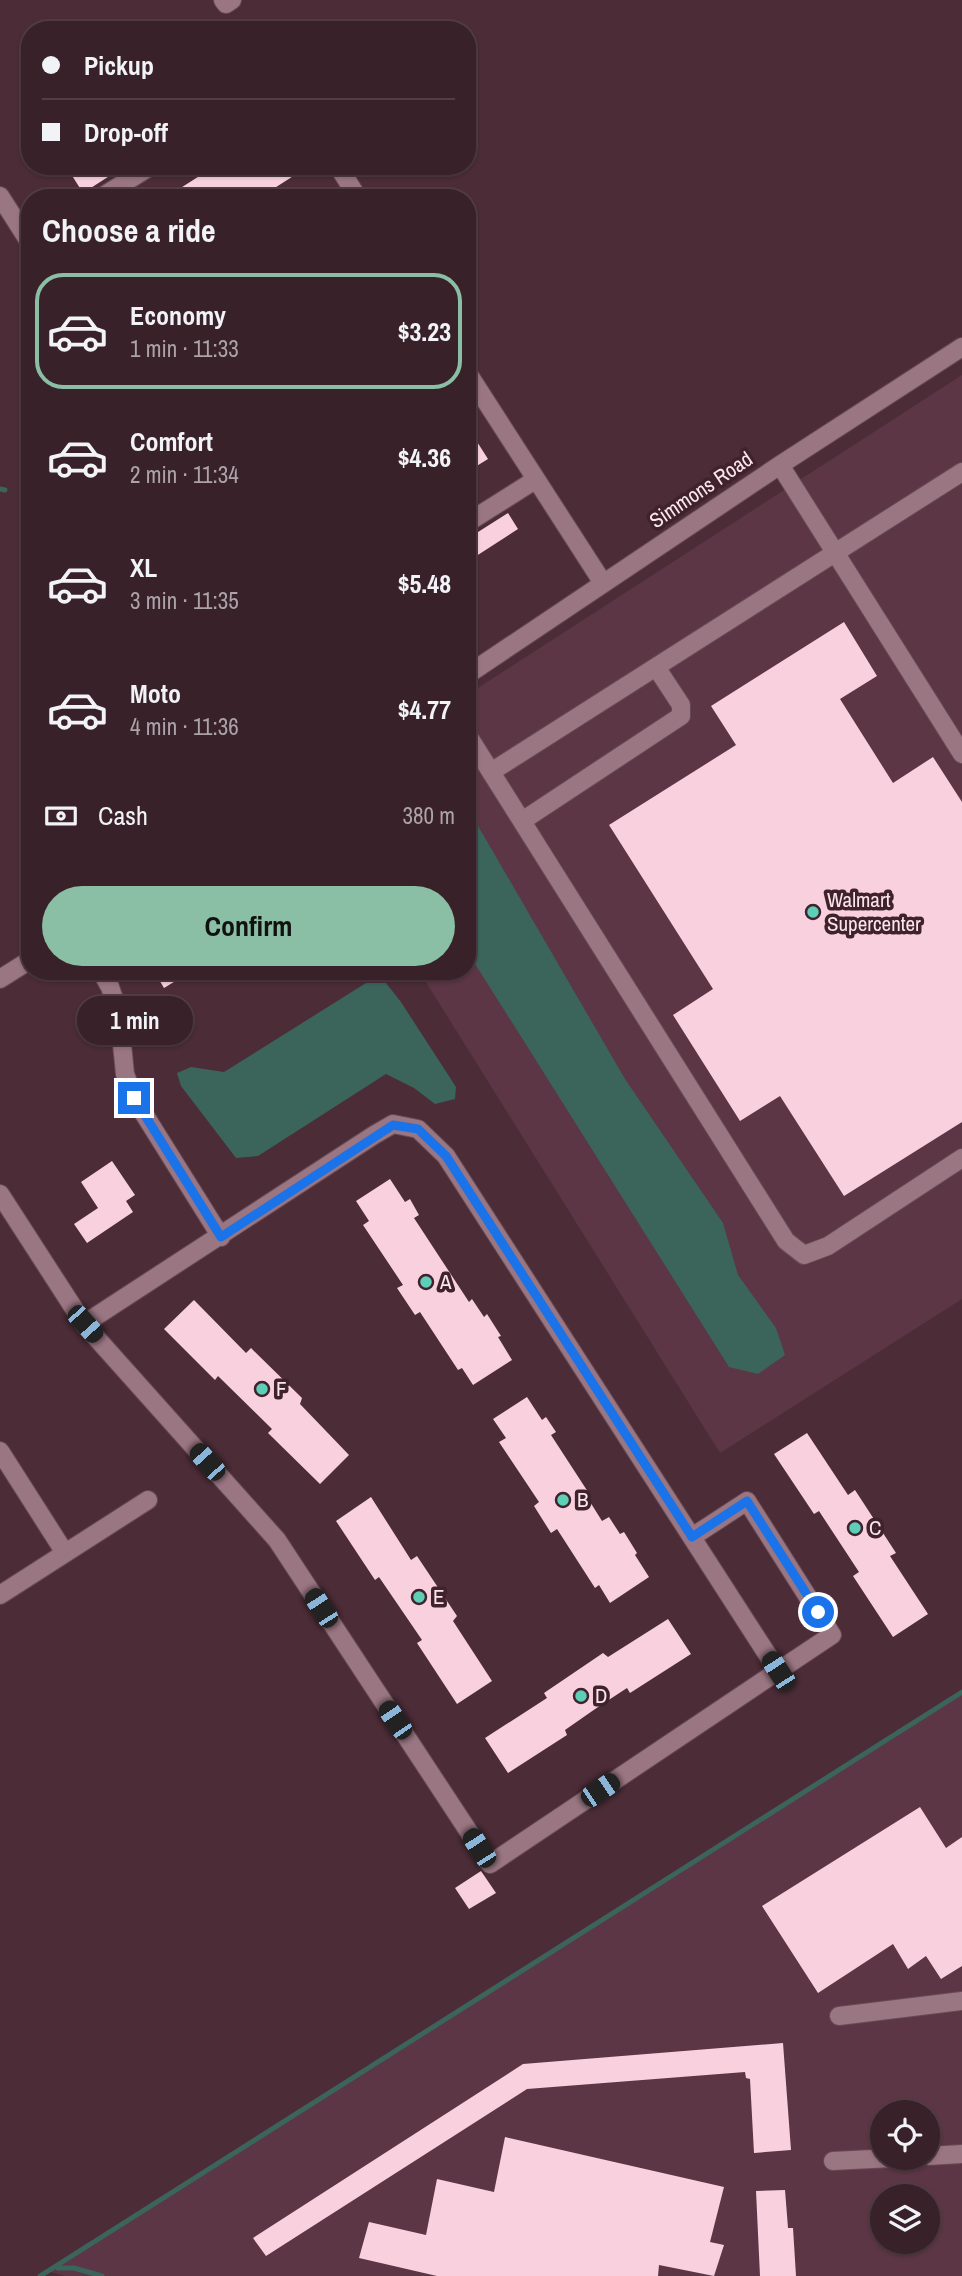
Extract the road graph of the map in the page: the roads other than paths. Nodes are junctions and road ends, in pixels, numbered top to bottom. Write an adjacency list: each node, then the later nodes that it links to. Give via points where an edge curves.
1 (223, 0): 2 (street, via 226,4)
2 (232, 0)
3 (137, 175): 4 (street)
4 (114, 189)
5 (0, 196): 6 (street)
6 (21, 229)
7 (962, 347): 9 (street, Simmons Road)
8 (476, 386): 11 (street)
9 (780, 465): 13 (street); 14 (street, Simmons Road)
10 (962, 472): 13 (street)
11 (535, 480): 12 (street); 14 (street)
12 (476, 517)
13 (835, 553): 15 (street); 18 (street)
14 (603, 583): 16 (street, Simmons Road)
15 (656, 667): 19 (street); 20 (street, via 681,705 681,716)
16 (476, 669)
17 (476, 748): 19 (street)
18 (962, 754)
19 (491, 772): 20 (street)
20 (522, 821): 24 (street, via 786,1241 804,1255 828,1246)
21 (21, 966): 22 (street)
22 (0, 979)
23 (106, 980): 26 (street, via 119,1014 125,1074 134,1098)
24 (962, 1158)
25 (0, 1194): 27 (street)
26 (221, 1237): 27 (street); 30 (street, via 393,1125 418,1129 446,1156)
27 (85, 1324): 33 (street, via 277,1540 490,1864)
28 (0, 1451): 31 (street)
29 (148, 1500): 31 (street)
30 (692, 1537): 33 (street); 33 (street, via 747,1501 832,1635)
31 (65, 1553): 32 (street)
32 (0, 1595)
33 (778, 1671)
34 (962, 2001): 35 (street)
35 (839, 2016)
36 (962, 2154): 37 (street)
37 (940, 2155)
38 (870, 2159): 39 (street)
39 (833, 2161)

